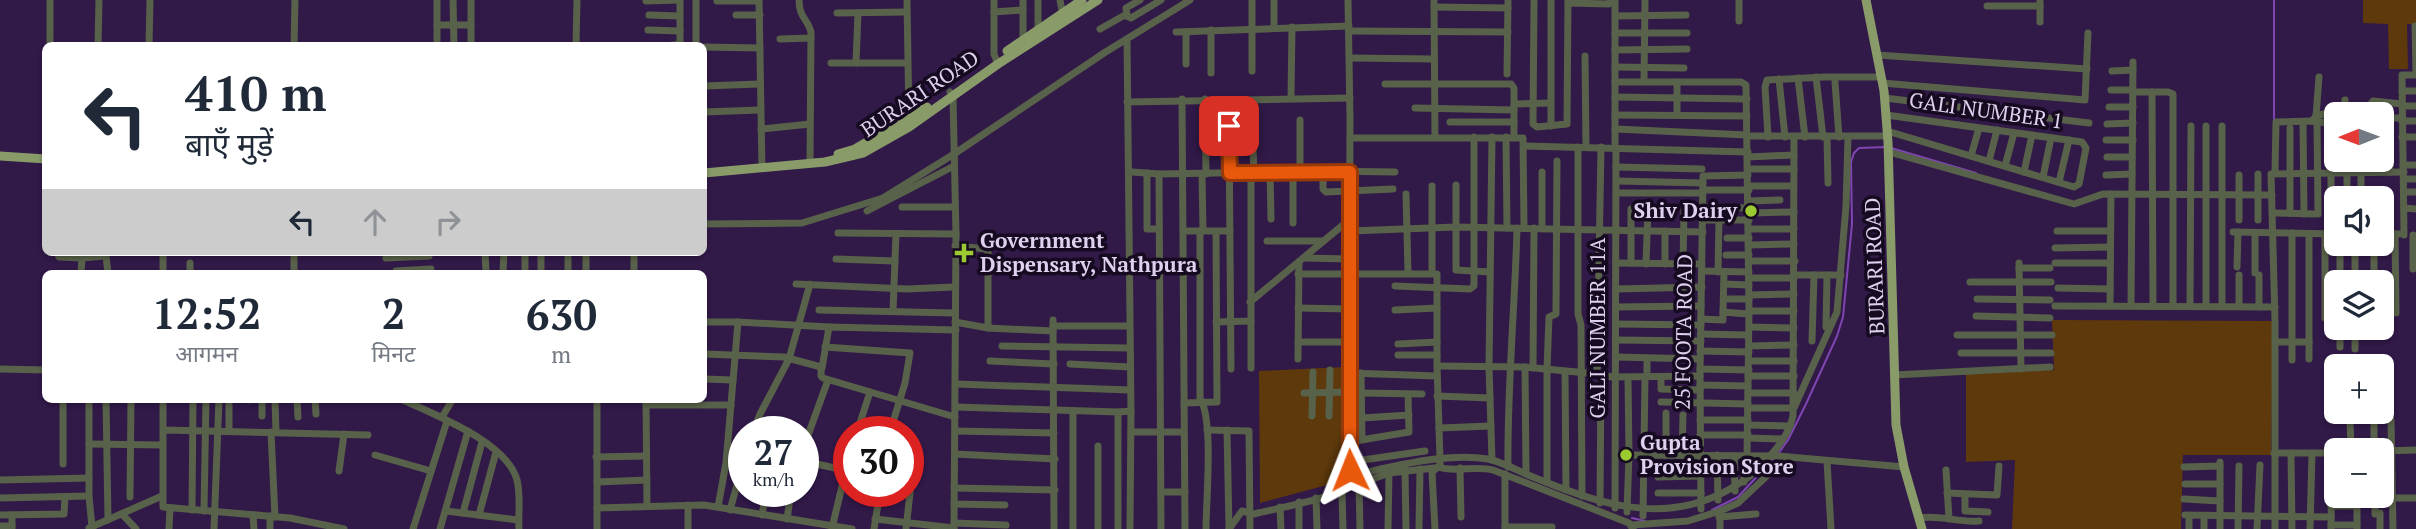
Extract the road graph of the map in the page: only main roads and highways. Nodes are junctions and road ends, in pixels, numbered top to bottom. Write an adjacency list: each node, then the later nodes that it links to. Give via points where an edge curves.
1 (1098, 0): 3 (main road, BURARI ROAD)
2 (1866, 0): 11 (main road, BURARI ROAD, via 1885,98 1896,425)
3 (1085, 2): 4 (main road, BURARI ROAD)
4 (1063, 18): 5 (main road, BURARI ROAD); 5 (main road, BURARI ROAD)
5 (996, 61): 9 (main road, BURARI ROAD, via 870,150 855,156)
6 (0, 154): 7 (main road)
7 (42, 156)
8 (707, 167): 9 (main road, BURARI ROAD)
9 (732, 168): 10 (main road, BURARI ROAD)
10 (707, 172)
11 (1922, 529)

